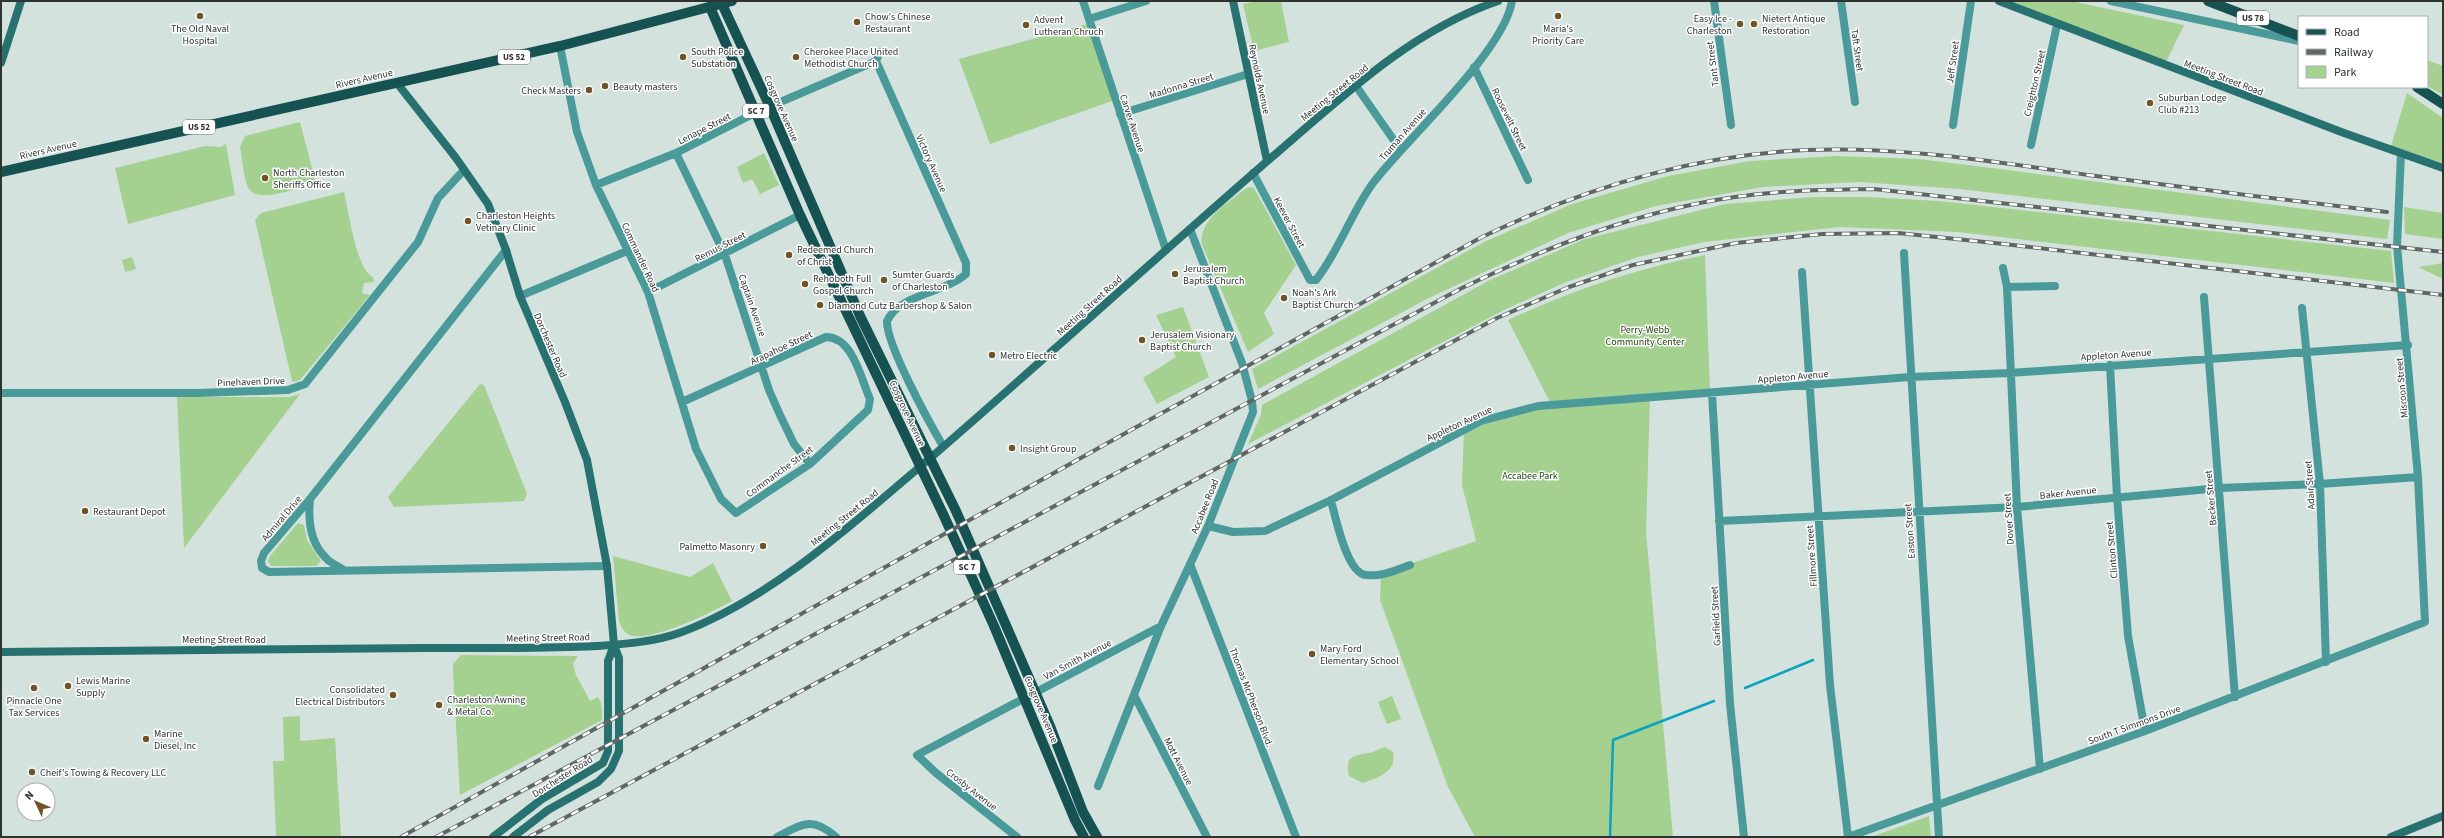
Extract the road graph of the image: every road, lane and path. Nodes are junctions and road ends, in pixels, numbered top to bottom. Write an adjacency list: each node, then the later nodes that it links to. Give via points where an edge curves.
1 (21, 1): 22 (street)
2 (1083, 1): 15 (street, Carver Avenue)
3 (1146, 1): 15 (street)
4 (1233, 1): 24 (street, Reynolds Avenue)
5 (1498, 1): 26 (street, Meeting Street Road, via 1475,9 1425,35)
6 (1512, 1): 23 (street, Truman Avenue, via 1503,25)
7 (1714, 1): 33 (street, Tant Street)
8 (1841, 1): 28 (street, Taft Street)
9 (1971, 1): 34 (street, Jeff Street)
10 (1999, 1): 16 (street, Meeting Street Road)
11 (2111, 1): 18 (street)
12 (2208, 1): 17 (main road, US 78)
13 (725, 2): 14 (main road, Rivers Avenue / US 52); 30 (main road, Cosgrove Avenue / SC 7)
14 (709, 4): 19 (main road, Rivers Avenue / US 52); 31 (main road, Cosgrove Avenue / SC 7)
15 (1089, 19): 32 (street, Carver Avenue)
16 (2057, 25): 35 (street, Creighton Street); 38 (street, Meeting Street Road)
17 (2298, 36)
18 (2298, 41)
19 (560, 46): 25 (main road, Rivers Avenue / US 52); 45 (street, Commander Road, via 577,132)
20 (880, 52): 21 (street)
21 (876, 61): 30 (street, Lenape Street); 74 (street, Victory Avenue, via 966,264 966,274 957,282 897,307 887,321 889,335 907,376)
22 (1, 63)
23 (1474, 67): 36 (street, Truman Avenue); 44 (street, Roosevelt Street)
24 (1248, 74): 32 (street, Madonna Street); 39 (street, Reynolds Avenue)
25 (397, 83): 41 (street, Dorchester Road); 42 (main road, Rivers Avenue / US 52)
26 (1356, 86): 36 (street); 39 (street, Meeting Street Road)
27 (2419, 88): 29 (main road)
28 (1854, 102)
29 (2443, 104)
30 (770, 107): 31 (street, Lenape Street); 111 (main road, Cosgrove Avenue / SC 7, via 861,318 956,511 1050,726 1083,812)
31 (757, 112): 37 (street, Lenape Street); 46 (main road, Cosgrove Avenue / SC 7)
32 (1120, 114): 49 (street, Carver Avenue)
33 (1731, 125)
34 (1953, 125)
35 (2031, 145)
36 (1400, 149): 55 (street, Truman Avenue, via 1372,185 1322,273 1316,280)
37 (676, 153): 45 (street, Lenape Street); 52 (street, Captain Avenue)
38 (2401, 153): 40 (street, Meeting Street Road); 62 (street, Misroon Street, via 2397,246)
39 (1267, 161): 43 (street, Meeting Street Road)
40 (2443, 168)
41 (464, 170): 48 (street, Dorchester Road, via 488,204); 70 (street, Pinehaven Drive, via 438,198 418,242 305,384 288,390 198,393)
42 (1, 172)
43 (1253, 173): 47 (street, Meeting Street Road); 55 (street, Keever Street)
44 (1528, 180)
45 (596, 185): 50 (street, Commander Road)
46 (800, 215): 52 (street, Remus Street); 110 (main road, Cosgrove Avenue / SC 7, via 991,619)
47 (1190, 229): 49 (street, Meeting Street Road); 87 (street, Accabee Road, via 1242,363 1253,412 1222,485)
48 (506, 250): 59 (street, Dorchester Road); 80 (street, Admiral Drive)
49 (1166, 250): 74 (street, Meeting Street Road)
50 (627, 251): 58 (street, Commander Road); 59 (street)
51 (1904, 253): 68 (street, Easton Street)
52 (725, 255): 58 (street, Remus Street); 66 (street, Captain Avenue)
53 (2003, 268): 56 (street, Dover Street)
54 (1802, 272): 69 (street, Fillmore Street)
55 (1310, 280)
56 (2007, 286): 57 (street); 67 (street, Dover Street)
57 (2055, 286)
58 (648, 292): 72 (street, Commander Road)
59 (520, 296): 90 (street, Dorchester Road, via 587,460)
60 (2204, 297): 64 (street, Becker Street)
61 (2302, 308): 63 (street, Adair Street)
62 (2408, 345): 63 (street, Appleton Avenue); 76 (street, Misroon Street)
63 (2308, 352): 64 (street, Appleton Avenue); 77 (street, Adair Street)
64 (2208, 358): 65 (street, Appleton Avenue); 78 (street, Becker Street)
65 (2110, 365): 67 (street, Appleton Avenue); 79 (street, Clinton Street)
66 (763, 367): 72 (street, Arapahoe Street); 73 (street, Arapahoe Street, via 826,337 832,337 845,344 849,352 870,399); 75 (street, Captain Avenue, via 770,390 794,444)
67 (2010, 373): 68 (street, Appleton Avenue); 82 (street, Dover Street)
68 (1910, 377): 69 (street, Appleton Avenue); 83 (street, Easton Street)
69 (1810, 385): 71 (street, Appleton Avenue); 85 (street, Fillmore Street)
70 (1, 393)
71 (1712, 393): 81 (street, Appleton Avenue, via 1538,406 1504,413 1481,421); 86 (street, Garfield Street)
72 (682, 402): 84 (street, Commander Road, via 696,449 720,499)
73 (868, 410): 75 (street, Commanche Street)
74 (943, 446): 94 (street, Meeting Street Road, via 831,543 738,606 679,634)
75 (810, 464): 84 (street, Commanche Street)
76 (2418, 477): 77 (street, Baker Avenue); 92 (street, Misroon Street)
77 (2320, 484): 78 (street, Baker Avenue); 96 (street, Adair Street)
78 (2220, 488): 79 (street, Baker Avenue); 98 (street, Becker Street)
79 (2117, 497): 82 (street, Baker Avenue); 99 (street, Clinton Street, via 2128,636)
80 (310, 499): 91 (street, via 308,519 312,535 325,558); 91 (street, Admiral Drive, via 264,553 262,568 269,572)
81 (1331, 500): 87 (street, Appleton Avenue, via 1265,531 1233,532); 89 (street, via 1350,562 1358,571 1364,575 1381,574)
82 (2017, 507): 83 (street, Baker Avenue); 101 (street, Dover Street)
83 (1918, 511): 85 (street, Baker Avenue); 103 (street, Easton Street)
84 (736, 513)
85 (1818, 515): 86 (street, Baker Avenue); 115 (street, Fillmore Street, via 1830,685)
86 (1719, 521): 114 (street, Garfield Street, via 1730,704)
87 (1208, 526): 88 (street, Accabee Road)
88 (1190, 564): 93 (street, Accabee Road); 113 (street, Thomas McPherson Blvd.)
89 (1410, 565)
90 (607, 566): 91 (street, Admiral Drive); 94 (street, Dorchester Road)
91 (344, 570)
92 (2425, 622): 96 (street, South T Simmons Drive)
93 (1161, 626): 97 (street, Accabee Road); 100 (street, Van Smith Avenue)
94 (614, 645): 95 (street, Meeting Street Road, via 562,648 211,648); 105 (street, Dorchester Road, via 608,661 608,751 603,763 542,799); 106 (street, Dorchester Road, via 619,658 620,740 619,751 611,769 598,782 548,810)
95 (1, 652)
96 (2326, 662): 98 (street, South T Simmons Drive)
97 (1134, 695): 102 (street, Accabee Road); 112 (street, Mott Avenue)
98 (2235, 697): 99 (street, South T Simmons Drive)
99 (2145, 731): 101 (street, South T Simmons Drive)
100 (917, 755): 109 (street, Crosby Avenue)
101 (2040, 769): 103 (street, South T Simmons Drive)
102 (1098, 786)
103 (1937, 806): 115 (street, South T Simmons Drive); 116 (street, Easton Street)
104 (2443, 816): 117 (street)
105 (493, 837)
106 (513, 837)
107 (777, 837): 108 (street, via 801,824 814,823)
108 (836, 837)
109 (1017, 837)
110 (1084, 837)
111 (1097, 837)
112 (1207, 837)
113 (1296, 837)
114 (1744, 837)
115 (1848, 837)
116 (1939, 837)
117 (2391, 837)

